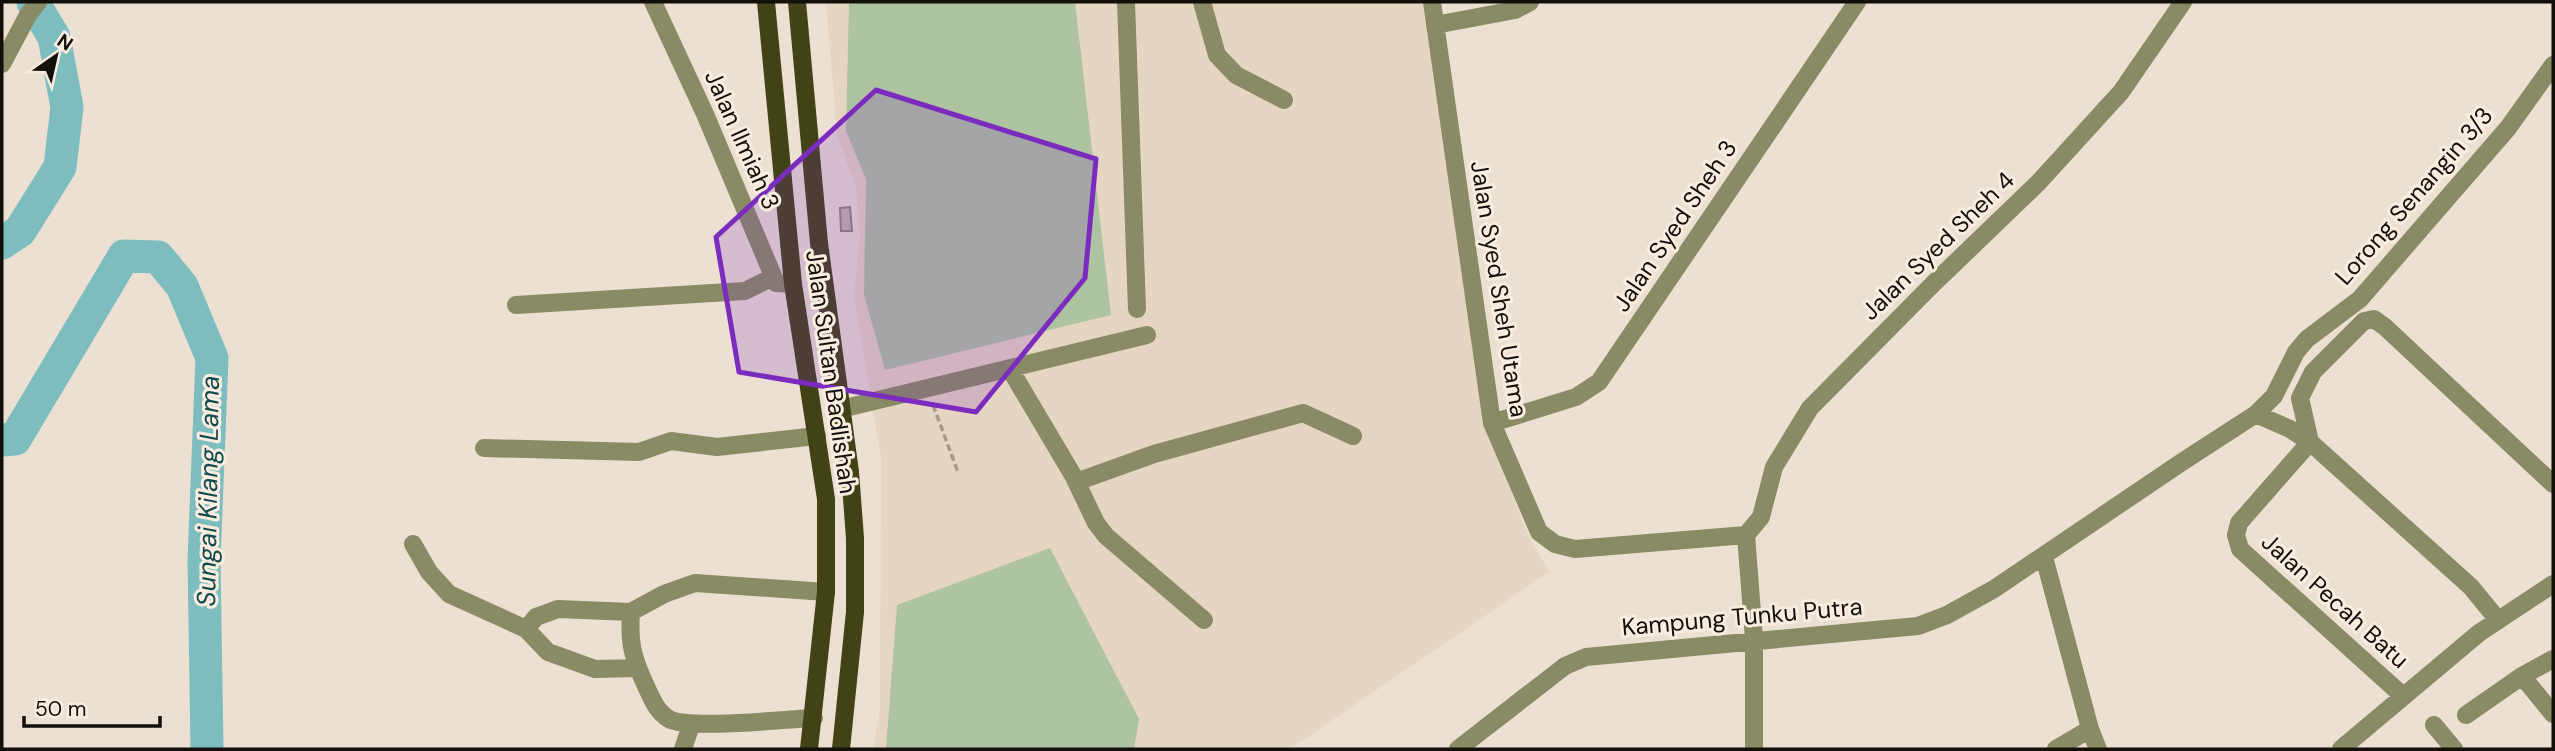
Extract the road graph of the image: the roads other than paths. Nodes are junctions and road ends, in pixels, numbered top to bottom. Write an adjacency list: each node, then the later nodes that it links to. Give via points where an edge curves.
1 (653, 2): 15 (street, Jalan Ilmiah 3)
2 (766, 2): 16 (main road, Jalan Sultan Badlishah)
3 (797, 2): 21 (main road, Jalan Sultan Badlishah, via 818,243)
4 (1126, 2): 18 (street)
5 (1202, 2): 14 (street, via 1217,55 1236,75)
6 (1432, 2): 11 (street, Jalan Syed Sheh Utama)
7 (1530, 2): 11 (street, via 1515,10)
8 (1857, 2): 23 (street, Jalan Syed Sheh 3, via 1599,382 1576,397)
9 (2183, 2): 30 (street, Jalan Syed Sheh 4, via 2121,92 2047,173 1810,408 1774,467 1761,517)
10 (33, 8): 12 (street)
11 (1434, 24): 23 (street, Jalan Syed Sheh Utama)
12 (2, 64)
13 (2552, 69): 22 (street, Lorong Senangin 3/3, via 2508,128 2360,299 2307,338 2274,396)
14 (1284, 100)
15 (773, 276): 16 (street, via 776,283); 17 (street, via 745,291)
16 (793, 284): 24 (main road, Jalan Sultan Badlishah)
17 (516, 305)
18 (1137, 309)
19 (1147, 335): 20 (street)
20 (1010, 369): 21 (street); 28 (street)
21 (841, 410): 52 (main road, Jalan Sultan Badlishah, via 855,538 855,612)
22 (2256, 414): 26 (street); 32 (street, Lorong Senangin 3/3)
23 (1492, 423): 30 (street, Jalan Syed Sheh Utama, via 1539,532 1555,544 1575,549)
24 (817, 436): 27 (street, via 717,447 671,441 639,452); 34 (main road, Jalan Sultan Badlishah, via 826,499)
25 (1353, 436): 28 (street, via 1303,413 1154,454)
26 (2310, 442): 29 (street, via 2300,398 2313,372 2364,321 2374,319); 37 (street, via 2471,587); 43 (street, Jalan Pecah Batu, via 2239,523 2240,549)
27 (484, 448)
28 (1076, 482): 36 (street, via 1106,536)
29 (2553, 484)
30 (1746, 535): 39 (street)
31 (413, 544): 38 (street, via 449,594)
32 (2044, 557): 39 (street, Kampung Tunku Putra, via 1971,602 1917,626); 49 (street)
33 (2553, 584): 37 (street, Jalan Pecah Batu)
34 (825, 592): 35 (street, via 695,583 664,593); 46 (main road, Jalan Sultan Badlishah)
35 (631, 612): 38 (street, via 558,610 536,617); 41 (street, via 629,640)
36 (1204, 620)
37 (2498, 620): 43 (street, Jalan Pecah Batu)
38 (526, 629): 41 (street, via 548,652 595,669)
39 (1754, 639): 53 (street, Kampung Tunku Putra, via 1586,657 1565,666); 54 (street)
40 (2553, 659): 42 (street)
41 (637, 668): 47 (street, via 657,709 670,720)
42 (2522, 676): 44 (street); 45 (street)
43 (2403, 696): 57 (street, Jalan Pecah Batu)
44 (2553, 714)
45 (2466, 715)
46 (814, 718): 47 (street); 51 (main road, Jalan Sultan Badlishah)
47 (691, 725): 50 (street)
48 (2434, 725): 58 (street)
49 (2090, 729): 55 (street); 56 (street)
50 (683, 749)
51 (809, 749)
52 (841, 749)
53 (1458, 749)
54 (1754, 749)
55 (2056, 749)
56 (2098, 749)
57 (2341, 749)
58 (2454, 749)

